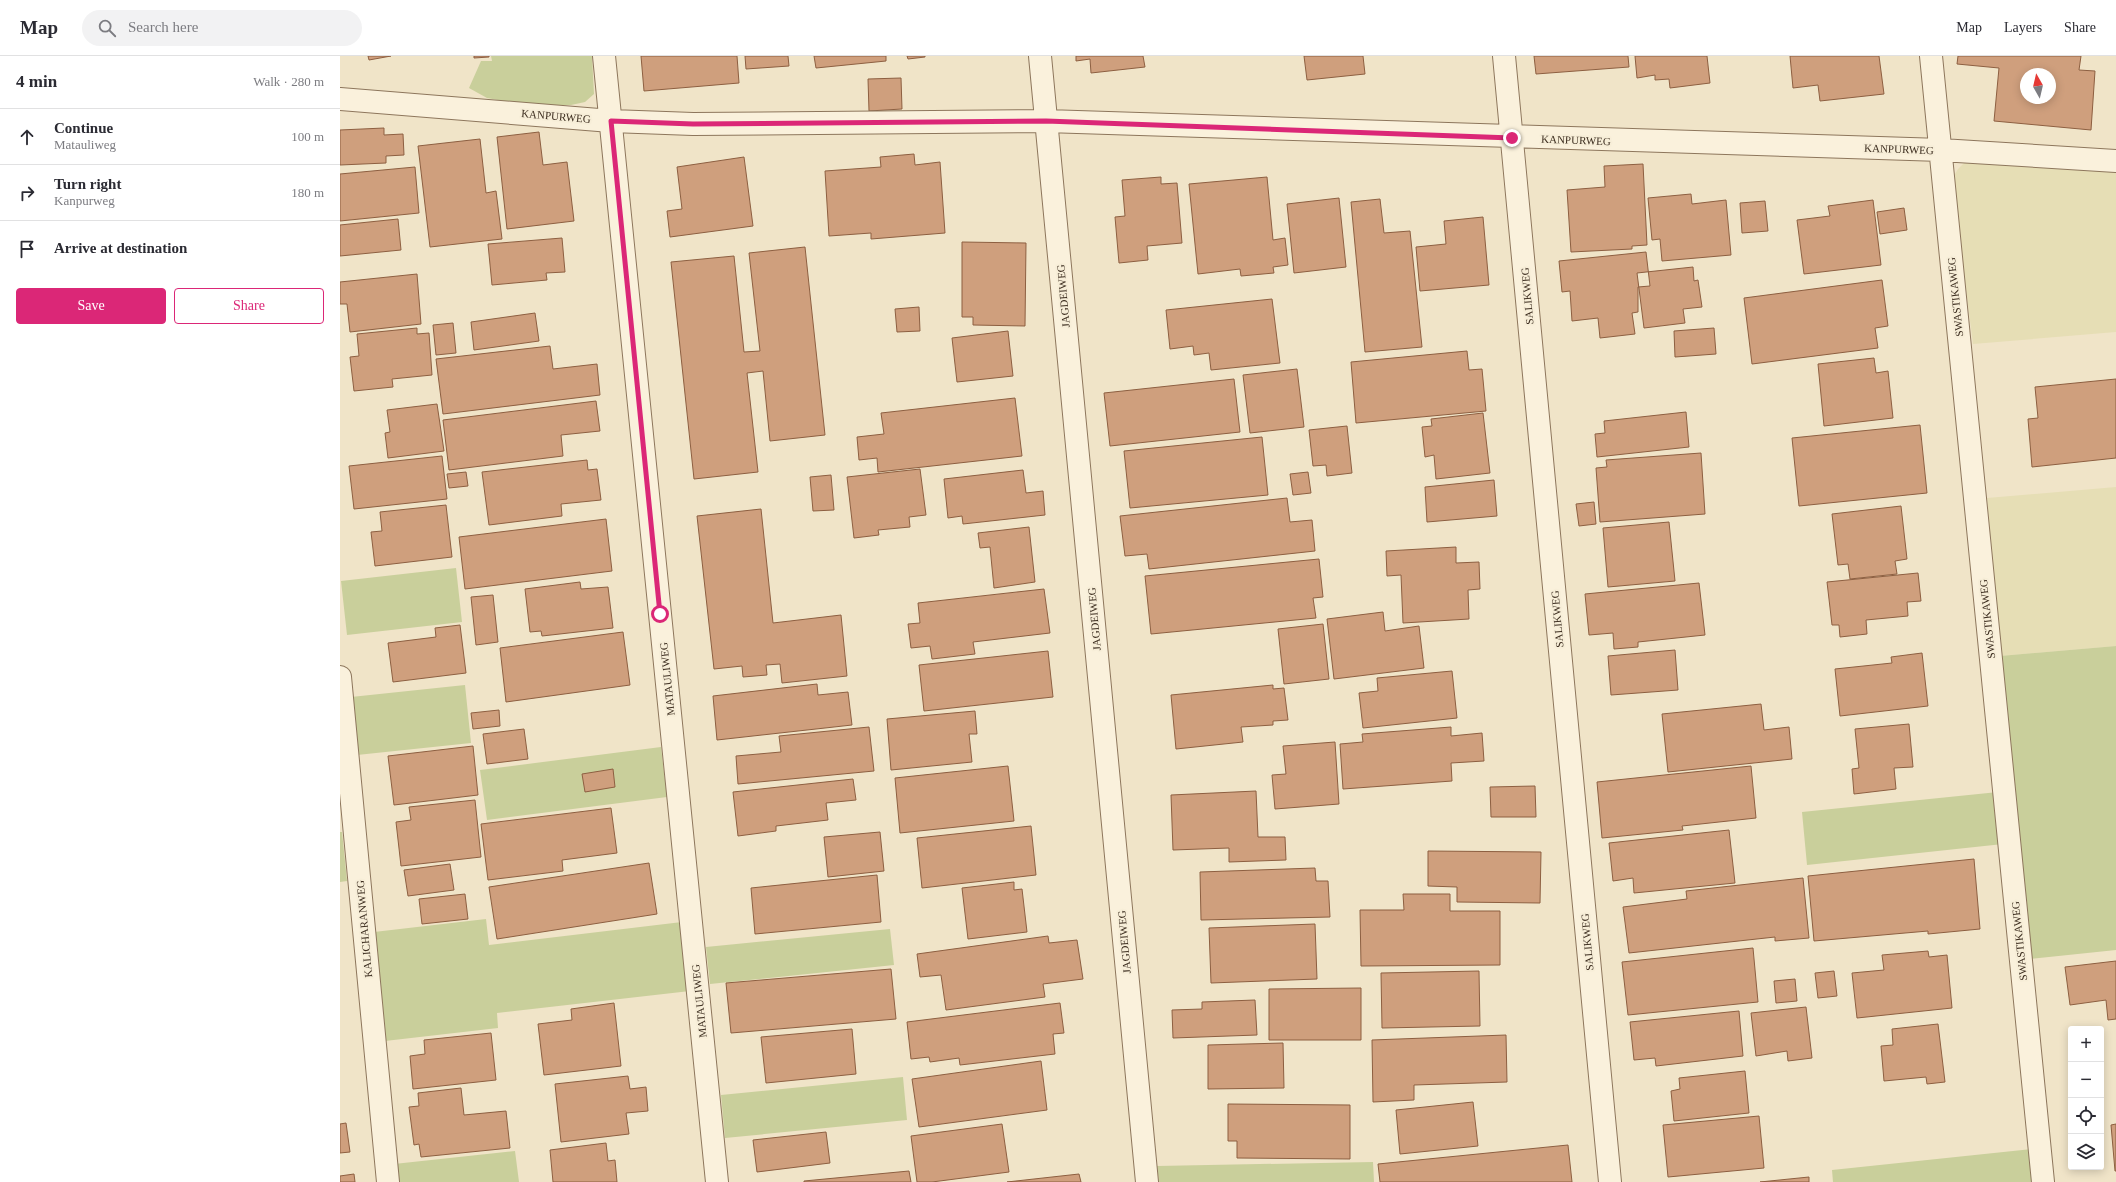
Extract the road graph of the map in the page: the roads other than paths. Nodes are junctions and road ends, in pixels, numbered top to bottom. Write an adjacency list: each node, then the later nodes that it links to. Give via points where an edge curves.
1 (604, 56): 6 (street, MATAULIWEG)
2 (1040, 56): 7 (street, JAGDEIWEG)
3 (1504, 56): 8 (street, SALIKWEG)
4 (1931, 56): 9 (street, SWASTIKAWEG)
5 (340, 99): 6 (street, KANPURWEG)
6 (611, 121): 7 (street, KANPURWEG, via 693,124); 14 (street, MATAULIWEG)
7 (1046, 121): 8 (street, KANPURWEG); 15 (street, JAGDEIWEG)
8 (1512, 138): 9 (street, KANPURWEG); 16 (street, SALIKWEG)
9 (1941, 150): 10 (street, KANPURWEG); 17 (street, SWASTIKAWEG)
10 (2116, 161)
11 (340, 677): 12 (street, KALICHARANWEG)
12 (344, 757): 13 (street, KALICHARANWEG)
13 (388, 1182)
14 (717, 1182)
15 (1147, 1182)
16 (1610, 1182)
17 (2043, 1182)

